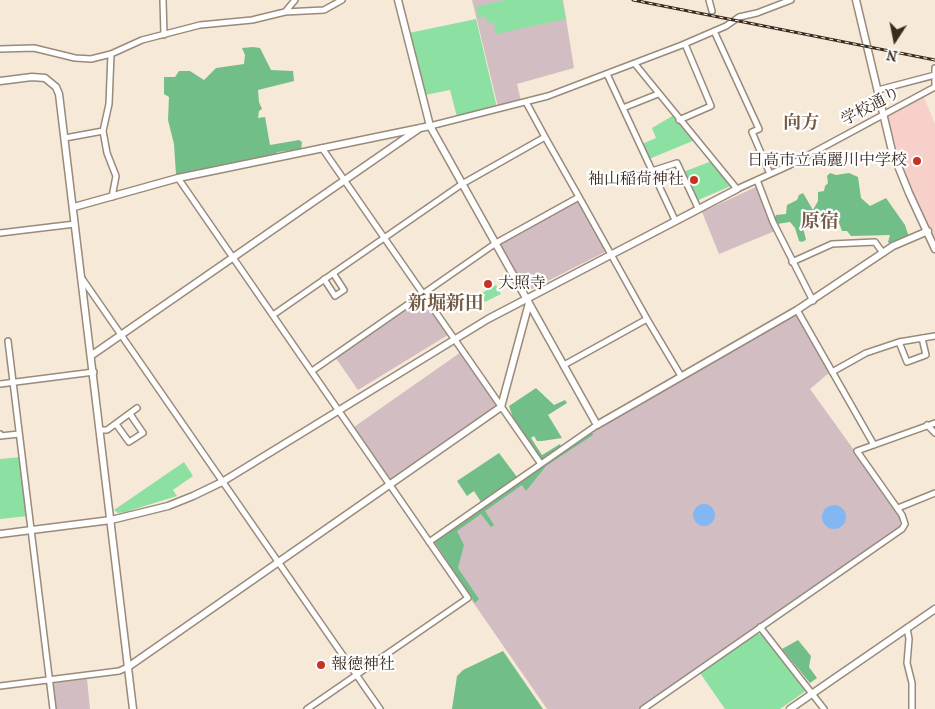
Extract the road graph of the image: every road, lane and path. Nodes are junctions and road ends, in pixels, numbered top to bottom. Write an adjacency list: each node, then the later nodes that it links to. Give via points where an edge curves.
1 (163, 0): 11 (street)
2 (295, 0): 9 (street)
3 (342, 0): 9 (street, via 324,10)
4 (398, 0): 27 (street)
5 (709, 0): 8 (street)
6 (791, 0): 10 (street, via 758,14 739,16)
7 (856, 0): 21 (street)
8 (712, 11)
9 (285, 12): 11 (street, via 252,20 200,25)
10 (714, 31): 12 (street); 34 (street, via 759,129 752,132)
11 (164, 35): 14 (street, via 142,40)
12 (685, 44): 15 (street); 26 (street, via 711,106)
13 (0, 49): 14 (street, via 34,48 84,60)
14 (111, 54): 29 (street, via 109,104)
15 (635, 64): 17 (street); 22 (street)
16 (935, 68): 18 (street)
17 (607, 74): 23 (street); 24 (street)
18 (935, 75): 20 (street); 21 (street)
19 (0, 81): 31 (street, via 38,77 51,82 59,94)
20 (935, 87): 25 (street, 学校通り)
21 (878, 90): 25 (street)
22 (658, 94): 24 (street); 26 (street)
23 (526, 102): 27 (street); 30 (street)
24 (623, 108): 33 (street)
25 (883, 114): 34 (street, 学校通り); 46 (street, via 898,167)
26 (679, 120): 39 (street)
27 (430, 126): 28 (street); 38 (street)
28 (420, 128): 32 (street); 36 (street)
29 (103, 132): 31 (street); 40 (street, via 116,176)
30 (545, 137): 38 (street); 41 (street)
31 (65, 138): 42 (street)
32 (322, 148): 35 (street); 36 (street)
33 (652, 171): 43 (street, via 677,162); 44 (street)
34 (770, 174): 37 (street, 学校通り)
35 (178, 178): 40 (street); 53 (street)
36 (344, 179): 48 (street); 53 (street)
37 (756, 180): 39 (street, 学校通り); 54 (street)
38 (462, 184): 48 (street); 49 (street)
39 (737, 189): 43 (street)
40 (112, 197): 42 (street)
41 (579, 197): 49 (street); 52 (street)
42 (74, 207): 45 (street)
43 (698, 208): 44 (street)
44 (675, 220): 52 (street)
45 (75, 224): 47 (street); 56 (street)
46 (928, 231): 50 (street); 51 (street)
47 (0, 233)
48 (384, 237): 55 (street); 58 (street)
49 (496, 243): 58 (street); 59 (street)
50 (935, 248)
51 (883, 253): 54 (street, via 875,242 832,244); 60 (street)
52 (612, 254): 59 (street); 63 (street)
53 (232, 258): 62 (street); 64 (street)
54 (792, 262): 60 (street)
55 (333, 273): 57 (street); 57 (street, via 344,290 335,296)
56 (81, 277): 64 (street); 70 (street)
57 (324, 279): 62 (street)
58 (423, 294): 66 (street); 72 (street)
59 (528, 301): 66 (street); 71 (street); 78 (street)
60 (813, 301): 61 (street)
61 (797, 310): 74 (street); 75 (street)
62 (273, 315): 72 (street)
63 (647, 319): 71 (street); 75 (street)
64 (121, 335): 70 (street); 92 (street)
65 (935, 336): 67 (street)
66 (454, 338): 78 (street); 80 (street)
67 (922, 338): 69 (street); 69 (street, via 926,354 907,362)
68 (8, 341): 76 (street)
69 (899, 342): 74 (street, via 866,354)
70 (92, 355): 73 (street)
71 (564, 365): 84 (street)
72 (312, 371): 80 (street)
73 (94, 372): 76 (street); 86 (street)
74 (832, 372): 90 (street)
75 (681, 376): 84 (street)
76 (14, 382): 77 (street); 89 (street)
77 (0, 384)
78 (502, 407): 91 (street); 93 (street)
79 (137, 408): 81 (street)
80 (338, 409): 92 (street); 93 (street)
81 (130, 414): 83 (street); 83 (street, via 143,433 129,442)
82 (935, 423): 85 (street)
83 (116, 424): 86 (street)
84 (597, 425): 91 (street)
85 (927, 426): 87 (street); 90 (street)
86 (101, 430): 96 (street)
87 (935, 433)
88 (0, 434): 89 (street)
89 (19, 434): 97 (street)
90 (874, 445): 95 (street, via 857,451)
91 (541, 464): 99 (street)
92 (222, 482): 96 (street, via 168,506); 100 (street)
93 (390, 484): 99 (street); 100 (street)
94 (935, 493): 95 (street)
95 (898, 508): 102 (street, via 905,524 902,529)
96 (111, 520): 97 (street); 104 (street)
97 (31, 530): 98 (street); 106 (street)
98 (0, 534)
99 (429, 542): 105 (street, via 468,598)
100 (278, 562): 104 (street); 105 (street)
101 (935, 609): 103 (street)
102 (760, 627): 108 (street); 113 (street)
103 (907, 628): 108 (street); 116 (street)
104 (128, 667): 106 (street); 110 (street)
105 (358, 674): 111 (street); 112 (street)
106 (50, 681): 107 (street); 109 (street)
107 (0, 686)
108 (812, 694): 114 (street); 115 (street)
109 (53, 709)
110 (133, 709)
111 (307, 709)
112 (380, 709)
113 (643, 709)
114 (790, 709)
115 (824, 709)
116 (912, 709)

